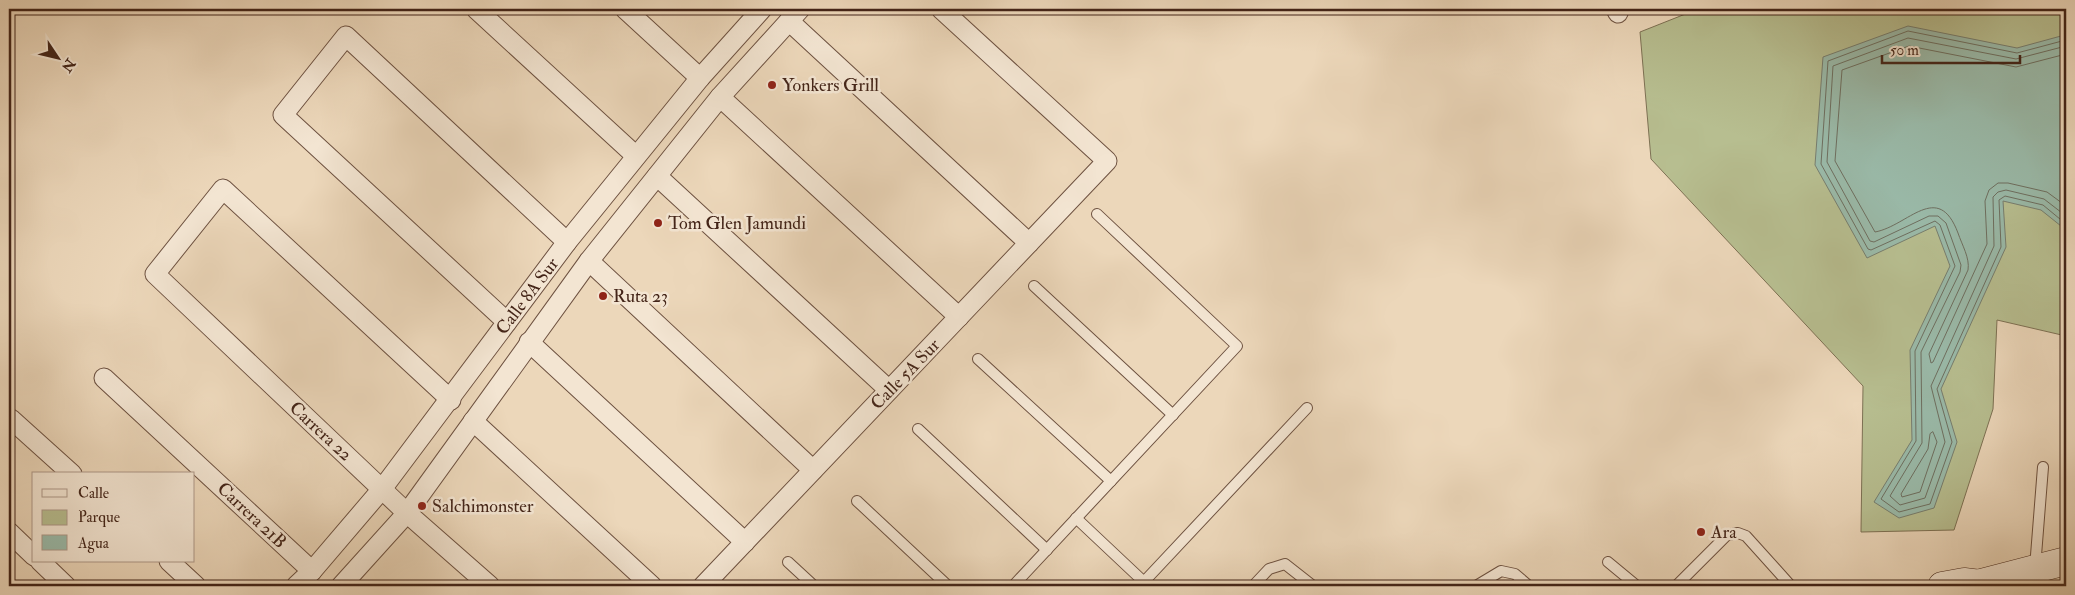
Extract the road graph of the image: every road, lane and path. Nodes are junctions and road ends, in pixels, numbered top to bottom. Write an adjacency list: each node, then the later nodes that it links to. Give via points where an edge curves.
1 (476, 9): 8 (street)
2 (625, 9): 6 (street)
3 (762, 9): 6 (street, Calle 8A Sur)
4 (941, 9): 12 (street, Calle 5A Sur, via 1107,161)
5 (794, 15): 7 (street, Calle 8A Sur); 12 (street)
6 (700, 78): 8 (street, Calle 8A Sur)
7 (720, 97): 9 (street, Calle 8A Sur); 15 (street)
8 (636, 156): 11 (street, Calle 8A Sur)
9 (657, 176): 13 (street, Calle 8A Sur); 20 (street)
10 (1097, 214): 23 (lane, via 1237,346)
11 (567, 242): 16 (street, Calle 8A Sur); 16 (street, via 346,36 282,115)
12 (1029, 243): 15 (street, Calle 5A Sur)
13 (588, 261): 17 (street, Calle 8A Sur); 28 (street)
14 (1034, 286): 23 (lane)
15 (959, 317): 20 (street, Calle 5A Sur)
16 (507, 322): 21 (street, Calle 8A Sur)
17 (529, 342): 25 (street, Calle 8A Sur); 36 (street)
18 (978, 359): 30 (lane)
19 (104, 378): 45 (street, Carrera 21B)
20 (889, 390): 28 (street, Calle 5A Sur)
21 (450, 400): 31 (street, Calle 8A Sur); 31 (street, Carrera 22, via 223,189 155,274)
22 (1307, 408): 46 (lane)
23 (1173, 415): 30 (lane)
24 (11, 419): 29 (street)
25 (473, 421): 33 (street, Calle 8A Sur); 53 (street)
26 (918, 429): 37 (lane)
27 (2043, 467): 44 (lane)
28 (813, 470): 36 (street, Calle 5A Sur)
29 (70, 472)
30 (1111, 481): 34 (lane)
31 (382, 489): 33 (street, Carrera 22); 45 (street, Calle 8A Sur)
32 (857, 501): 56 (lane)
33 (407, 513): 51 (street, Calle 8A Sur); 52 (street, Carrera 22)
34 (1076, 518): 37 (lane); 46 (lane)
35 (9, 532): 38 (street)
36 (745, 542): 54 (street, Calle 5A Sur)
37 (1047, 550): 57 (lane)
38 (32, 554)
39 (2066, 561): 44 (street)
40 (41, 562): 48 (street)
41 (169, 562): 49 (street)
42 (788, 562): 55 (lane)
43 (1608, 562): 62 (lane)
44 (2035, 569): 47 (street)
45 (312, 571): 50 (street, Calle 8A Sur)
46 (1142, 584)
47 (1989, 584): 67 (street, via 1964,582)
48 (66, 586)
49 (196, 586)
50 (296, 586)
51 (341, 586)
52 (490, 586)
53 (652, 586)
54 (703, 586)
55 (814, 586)
56 (948, 586)
57 (1013, 586)
58 (1253, 586): 59 (lane, via 1269,569 1285,564)
59 (1313, 586)
60 (1476, 586): 61 (lane, via 1501,571 1515,574)
61 (1529, 586)
62 (1636, 586)
63 (1676, 586): 66 (lane, via 1726,535 1738,533 1746,536)
64 (1770, 586): 65 (lane)
65 (1784, 586)
66 (1790, 586)
67 (1942, 586)

